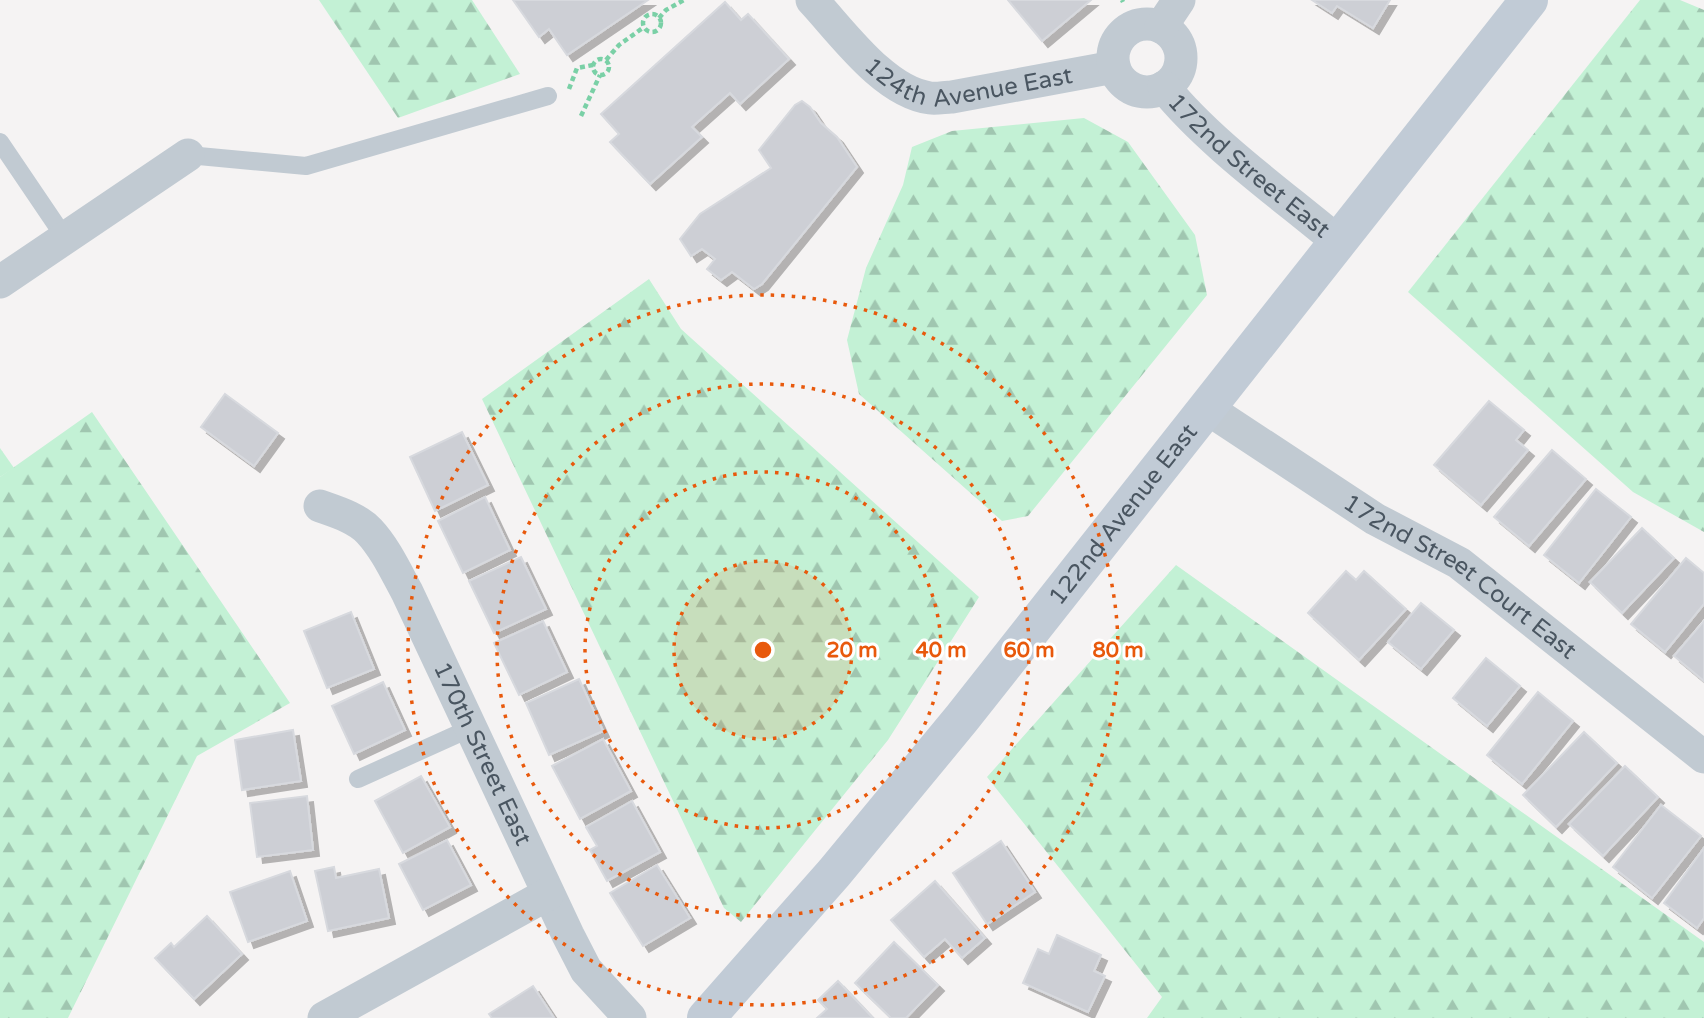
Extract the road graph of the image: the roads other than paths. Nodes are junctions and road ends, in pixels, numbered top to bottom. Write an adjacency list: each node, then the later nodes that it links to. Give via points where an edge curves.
1 (812, 0): 5 (street, 124th Avenue East, via 874,67 898,86 929,98)
2 (1179, 0): 4 (street)
3 (1529, 0): 11 (main road, 122nd Avenue East)
4 (1161, 27): 5 (street, via 1130,29 1116,45); 6 (street, via 1177,42 1181,64)
5 (1114, 67): 6 (street, via 1119,77 1137,90)
6 (1164, 87): 11 (street, 172nd Street East, via 1210,134)
7 (548, 96): 9 (lane, via 306,166)
8 (0, 142): 10 (lane)
9 (188, 155): 10 (street)
10 (65, 238): 12 (street)
11 (1337, 241): 13 (main road, 122nd Avenue East)
12 (0, 282)
13 (1208, 409): 16 (street, 172nd Street Court East, via 1375,519 1459,563); 21 (main road, 122nd Avenue East, via 860,842)
14 (320, 506): 15 (street, 170th Street East, via 368,530 385,554)
15 (471, 728): 17 (lane); 18 (street, 170th Street East)
16 (1704, 757)
17 (358, 779)
18 (548, 894): 19 (street); 20 (street, 170th Street East, via 586,970)
19 (324, 1018)
20 (630, 1018)
21 (706, 1018)

